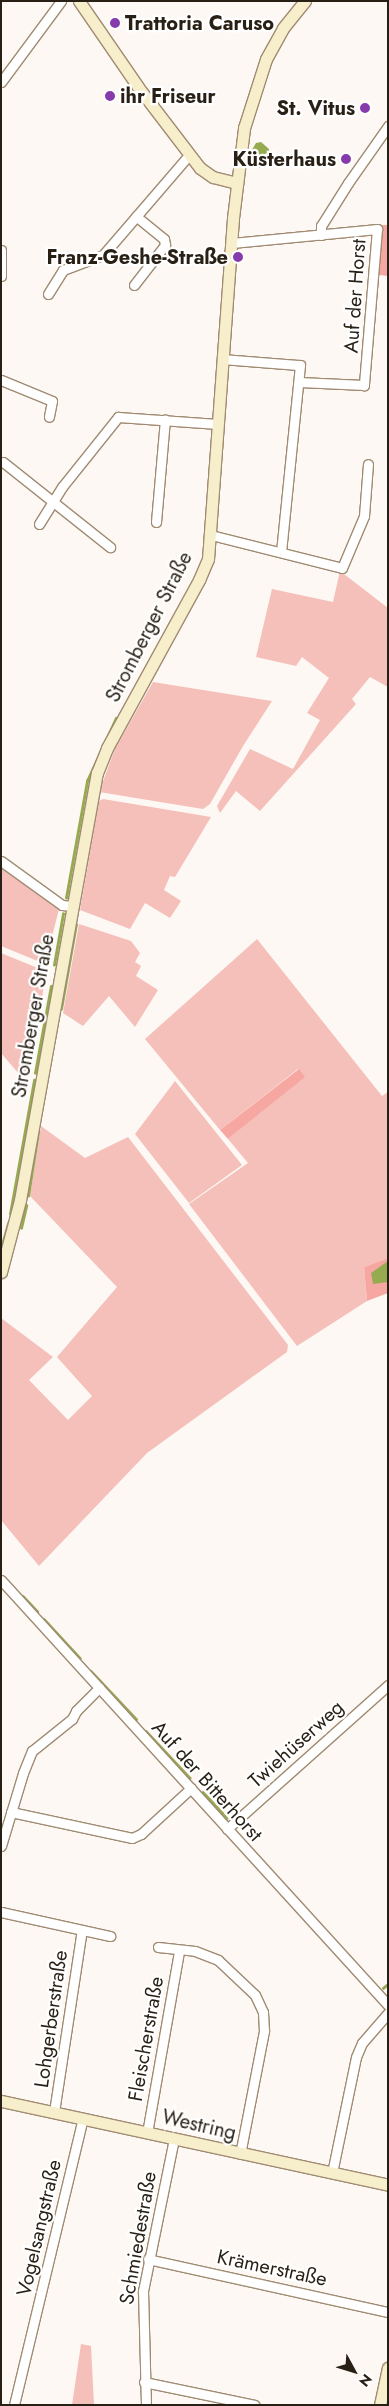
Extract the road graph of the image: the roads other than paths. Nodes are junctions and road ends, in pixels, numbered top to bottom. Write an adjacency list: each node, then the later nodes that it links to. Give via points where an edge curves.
1 (61, 1): 4 (street)
2 (79, 1): 7 (main road, via 138,87)
3 (305, 1): 8 (main road, Stromberger Straße, via 283,28 258,79 244,128)
4 (5, 69): 5 (street)
5 (1, 82)
6 (388, 126): 10 (street, via 343,190 321,226)
7 (190, 154): 8 (main road, via 213,177); 9 (street)
8 (237, 183): 11 (main road, Stromberger Straße)
9 (136, 216): 14 (street, via 164,239 165,245); 15 (street, via 103,256 64,270)
10 (321, 235): 11 (street, Auf der Horst); 18 (street, Auf der Horst, via 378,229 367,379 358,387)
11 (232, 244): 16 (main road, Stromberger Straße)
12 (1, 250): 13 (street)
13 (1, 276)
14 (134, 285)
15 (48, 294)
16 (223, 359): 18 (street, via 300,365); 21 (main road, Stromberger Straße)
17 (1, 380): 19 (street, via 52,401)
18 (298, 382): 29 (street)
19 (49, 417)
20 (165, 419): 21 (street); 24 (street, via 118,417); 25 (street)
21 (218, 424): 27 (main road, Stromberger Straße)
22 (3, 462): 24 (street)
23 (368, 464): 29 (street, via 364,516 342,568)
24 (53, 502): 26 (street); 28 (street)
25 (156, 522)
26 (39, 524)
27 (211, 535): 29 (street); 31 (main road, Stromberger Straße, via 208,559 199,580 107,748 97,773)
28 (110, 547)
29 (281, 551)
30 (1, 861): 31 (street, via 62,905)
31 (72, 906): 32 (main road, Stromberger Straße, via 20,1200)
32 (1, 1272)
33 (1, 1580): 35 (street, Auf der Bitterhorst)
34 (388, 1685): 38 (street, Twiehüserweg)
35 (99, 1688): 36 (street, Auf der Bitterhorst); 37 (street, via 76,1710 72,1719 32,1752)
36 (191, 1788): 37 (street, via 132,1838); 38 (street, Auf der Bitterhorst)
37 (11, 1812): 39 (street)
38 (227, 1829): 45 (street, Auf der Bitterhorst)
39 (1, 1846)
40 (1, 1912): 41 (street, Lohgerberstraße)
41 (82, 1930): 42 (street, Lohgerberstraße); 48 (street, Lohgerberstraße)
42 (110, 1936)
43 (158, 1947): 44 (street, Fleischerstraße)
44 (179, 1952): 50 (street, Fleischerstraße); 52 (street, Fleischerstraße, via 195,1952 218,1960 255,1995 262,2012 264,2031)
45 (388, 2005)
46 (388, 2013): 53 (street, via 362,2043 356,2057)
47 (1, 2101): 48 (main road, Westring)
48 (54, 2112): 49 (main road, Westring)
49 (83, 2118): 50 (main road, Westring); 59 (street, Vogelsangstraße)
50 (147, 2133): 51 (main road, Westring)
51 (174, 2138): 52 (main road, Westring); 55 (street, Schmiedestraße)
52 (240, 2154): 53 (main road, Westring)
53 (332, 2173): 54 (main road, Westring)
54 (388, 2186)
55 (148, 2259): 56 (street, Krämerstraße); 58 (street, Schmiedestraße, via 142,2316)
56 (388, 2312)
57 (388, 2368): 62 (main road)
58 (144, 2382): 60 (street, Schmiedestraße); 61 (street)
59 (14, 2405)
60 (146, 2405)
61 (255, 2405)
62 (380, 2405)

